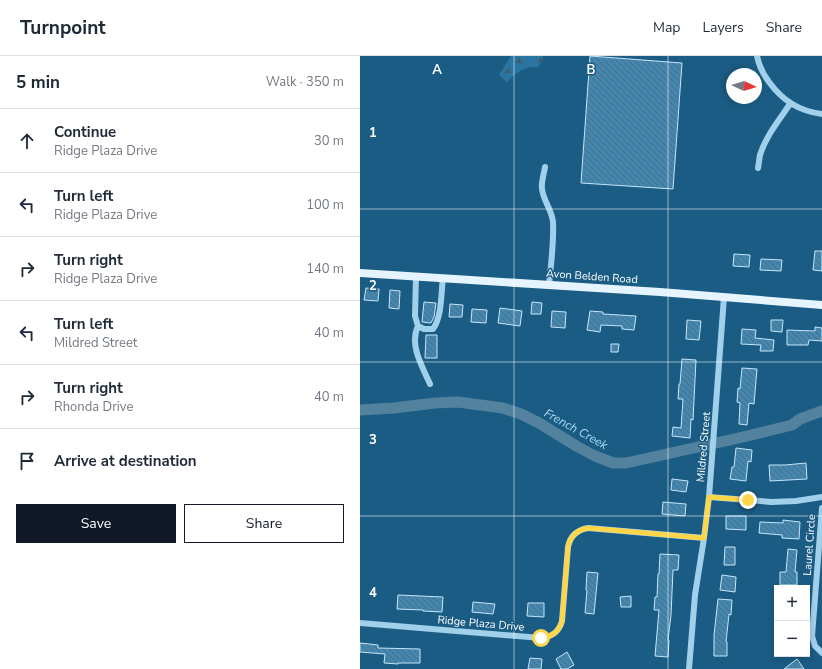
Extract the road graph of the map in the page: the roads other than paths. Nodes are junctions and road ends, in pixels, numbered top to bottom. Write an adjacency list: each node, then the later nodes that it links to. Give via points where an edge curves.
1 (757, 56): 2 (street, via 768,80)
2 (790, 104): 3 (street); 5 (street, via 765,144)
3 (822, 114)
4 (545, 167): 9 (street, via 542,190 553,220)
5 (758, 168)
6 (360, 273): 7 (main road, Avon Belden Road)
7 (416, 276): 8 (main road, Avon Belden Road); 12 (street, via 415,316)
8 (443, 278): 9 (main road, Avon Belden Road); 12 (street, via 436,325 433,329)
9 (549, 284): 10 (main road, Avon Belden Road)
10 (724, 297): 11 (main road, Avon Belden Road); 14 (street, Mildred Street)
11 (822, 305)
12 (418, 326): 13 (street, via 415,332 415,347)
13 (430, 384)
14 (709, 497): 15 (street, via 772,502); 17 (street, Mildred Street)
15 (822, 497)
16 (822, 508): 19 (street, Laurel Circle, via 812,636 815,646)
17 (704, 538): 18 (street, Ridge Plaza Drive, via 588,528 578,531 568,547 561,626 549,637); 20 (street, Mildred Street, via 695,595)
18 (360, 623)
19 (822, 653)
20 (688, 669)

